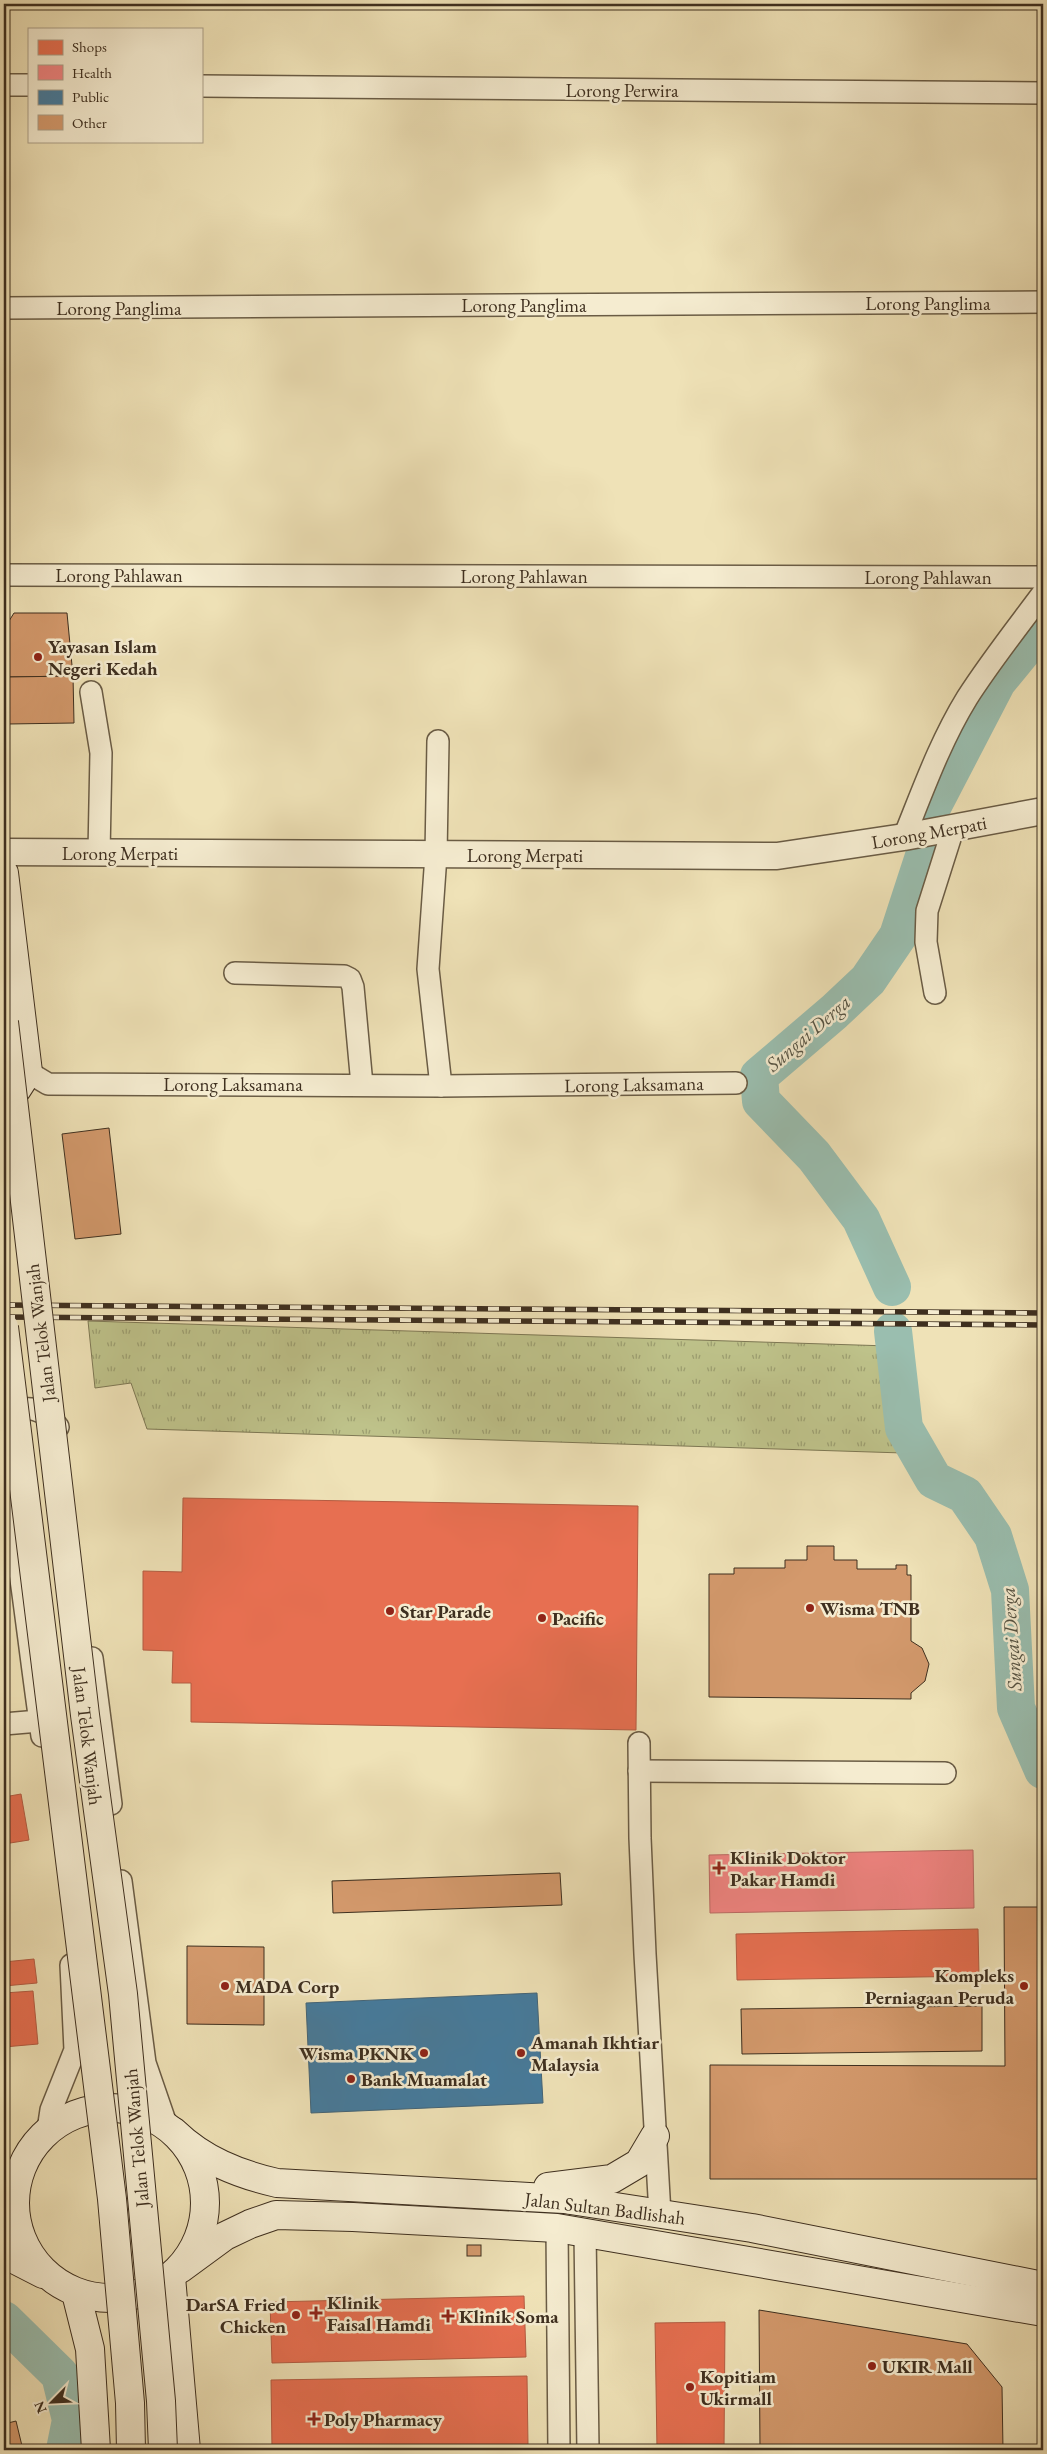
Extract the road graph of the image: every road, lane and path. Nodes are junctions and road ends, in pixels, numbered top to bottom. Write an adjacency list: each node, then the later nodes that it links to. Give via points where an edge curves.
1 (4, 85): 2 (street)
2 (28, 85)
3 (202, 86): 4 (street, Lorong Perwira)
4 (1043, 93)
5 (1043, 302): 6 (street, Lorong Panglima)
6 (4, 308)
7 (4, 574): 8 (street, Lorong Pahlawan)
8 (1043, 577)
9 (1043, 593): 14 (street, via 966,700 933,763)
10 (91, 692): 16 (street, via 101,754)
11 (438, 741): 17 (street)
12 (1043, 812): 13 (street, Lorong Merpati)
13 (953, 828): 14 (street, Lorong Merpati); 20 (street, via 927,911 926,942)
14 (904, 837): 17 (street, Lorong Merpati, via 777,856)
15 (4, 852): 16 (street, Lorong Merpati)
16 (99, 853): 17 (street, Lorong Merpati)
17 (436, 855): 25 (street, via 428,969)
18 (4, 873): 22 (main road)
19 (235, 973): 24 (street, via 344,976 350,979)
20 (935, 994)
21 (4, 1022): 52 (main road, Jalan Telok Wanjah, bridge, via 84,1705 123,1994)
22 (28, 1072): 24 (street, Lorong Laksamana, via 48,1084); 26 (main road, via 17,1088)
23 (736, 1083): 25 (street, Lorong Laksamana)
24 (362, 1084): 25 (street, Lorong Laksamana)
25 (441, 1086)
26 (4, 1093)
27 (4, 1327): 51 (main road, Jalan Telok Wanjah, bridge, via 112,2199 130,2403)
28 (4, 1425): 36 (street, via 17,1412 26,1409 39,1410 58,1426 75,1514 145,2063)
29 (4, 1468): 30 (street)
30 (11, 1544): 31 (street)
31 (39, 1721): 32 (street); 38 (street, via 71,1962 75,2050)
32 (4, 1724)
33 (640, 1743): 34 (street)
34 (639, 1771): 35 (street); 37 (street, via 644,1945)
35 (945, 1773)
36 (171, 2130): 38 (main road, via 139,2112 107,2107 76,2113); 40 (main road, Jalan Sultan Badlishah, via 191,2149 211,2160 277,2183); 45 (main road, via 188,2149 198,2168 205,2210 201,2232 192,2252)
37 (655, 2136): 40 (main road, via 639,2163 612,2180); 41 (street)
38 (41, 2137): 39 (main road); 46 (main road, via 20,2171 14,2199 18,2228 30,2255)
39 (4, 2170)
40 (479, 2194): 41 (main road, Jalan Sultan Badlishah, via 564,2199)
41 (660, 2214): 47 (main road, Jalan Sultan Badlishah, via 752,2228)
42 (557, 2228): 43 (main road, Jalan Sultan Badlishah); 45 (main road, Jalan Sultan Badlishah, via 276,2215 225,2236); 54 (street)
43 (585, 2232): 49 (main road, Jalan Sultan Badlishah); 55 (street)
44 (4, 2254): 46 (main road)
45 (175, 2273): 48 (main road, Jalan Sultan Badlishah, via 141,2294 109,2299); 53 (main road)
46 (49, 2277): 48 (main road)
47 (1043, 2286)
48 (76, 2293): 50 (main road, via 90,2348)
49 (1043, 2312)
50 (96, 2450)
51 (131, 2450)
52 (163, 2450)
53 (186, 2450)
54 (559, 2450)
55 (588, 2450)

